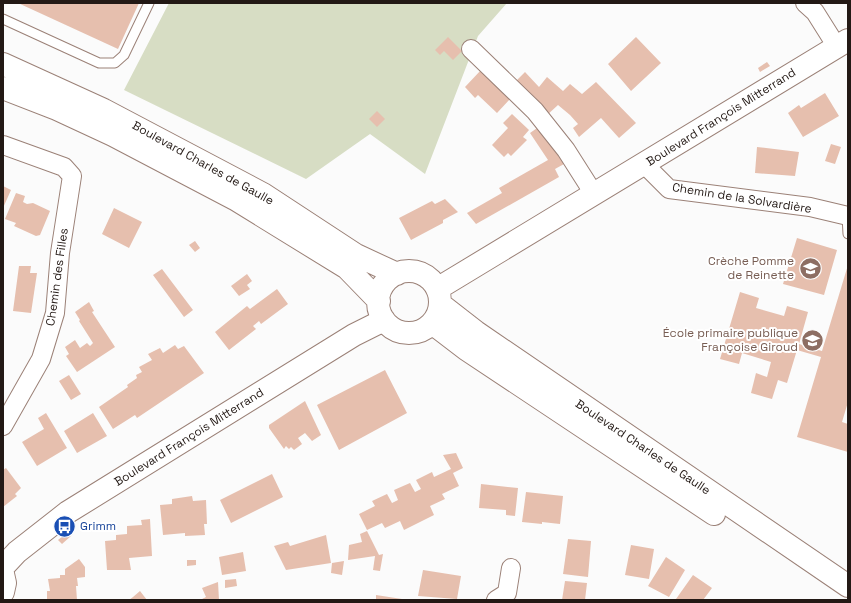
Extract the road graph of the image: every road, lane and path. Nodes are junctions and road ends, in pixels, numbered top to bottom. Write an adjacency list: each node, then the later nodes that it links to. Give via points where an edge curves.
1 (149, 3): 3 (lane, via 124,56 115,63 99,63)
2 (805, 3): 4 (street)
3 (3, 18)
4 (842, 44): 9 (street, Boulevard François Mitterrand)
5 (471, 49): 10 (street, via 535,111 566,150)
6 (3, 64): 13 (street, Boulevard Charles de Gaulle, via 104,110 256,190 356,255)
7 (3, 88): 15 (street, Boulevard Charles de Gaulle, via 113,135 235,199 347,268)
8 (3, 145): 16 (street, Chemin des Filles, via 64,167 72,176 54,313 41,359)
9 (644, 164): 10 (street, Boulevard François Mitterrand); 11 (street, Chemin de la Solvardière, via 669,189 810,207)
10 (594, 194): 14 (street, Boulevard François Mitterrand)
11 (847, 216): 12 (lane)
12 (848, 234)
13 (397, 274): 14 (street, via 411,272 424,275); 15 (street, via 384,285)
14 (436, 305): 15 (street, via 416,332 407,333 398,331); 20 (street, Boulevard Charles de Gaulle); 23 (street, Boulevard Charles de Gaulle, via 466,349)
15 (381, 310): 17 (street, Boulevard François Mitterrand, via 354,335 68,512 17,552)
16 (3, 426)
17 (3, 567)
18 (512, 568): 22 (street, via 507,593)
19 (3, 574): 21 (street)
20 (848, 586)
21 (3, 592)
22 (496, 600)
23 (842, 600)

